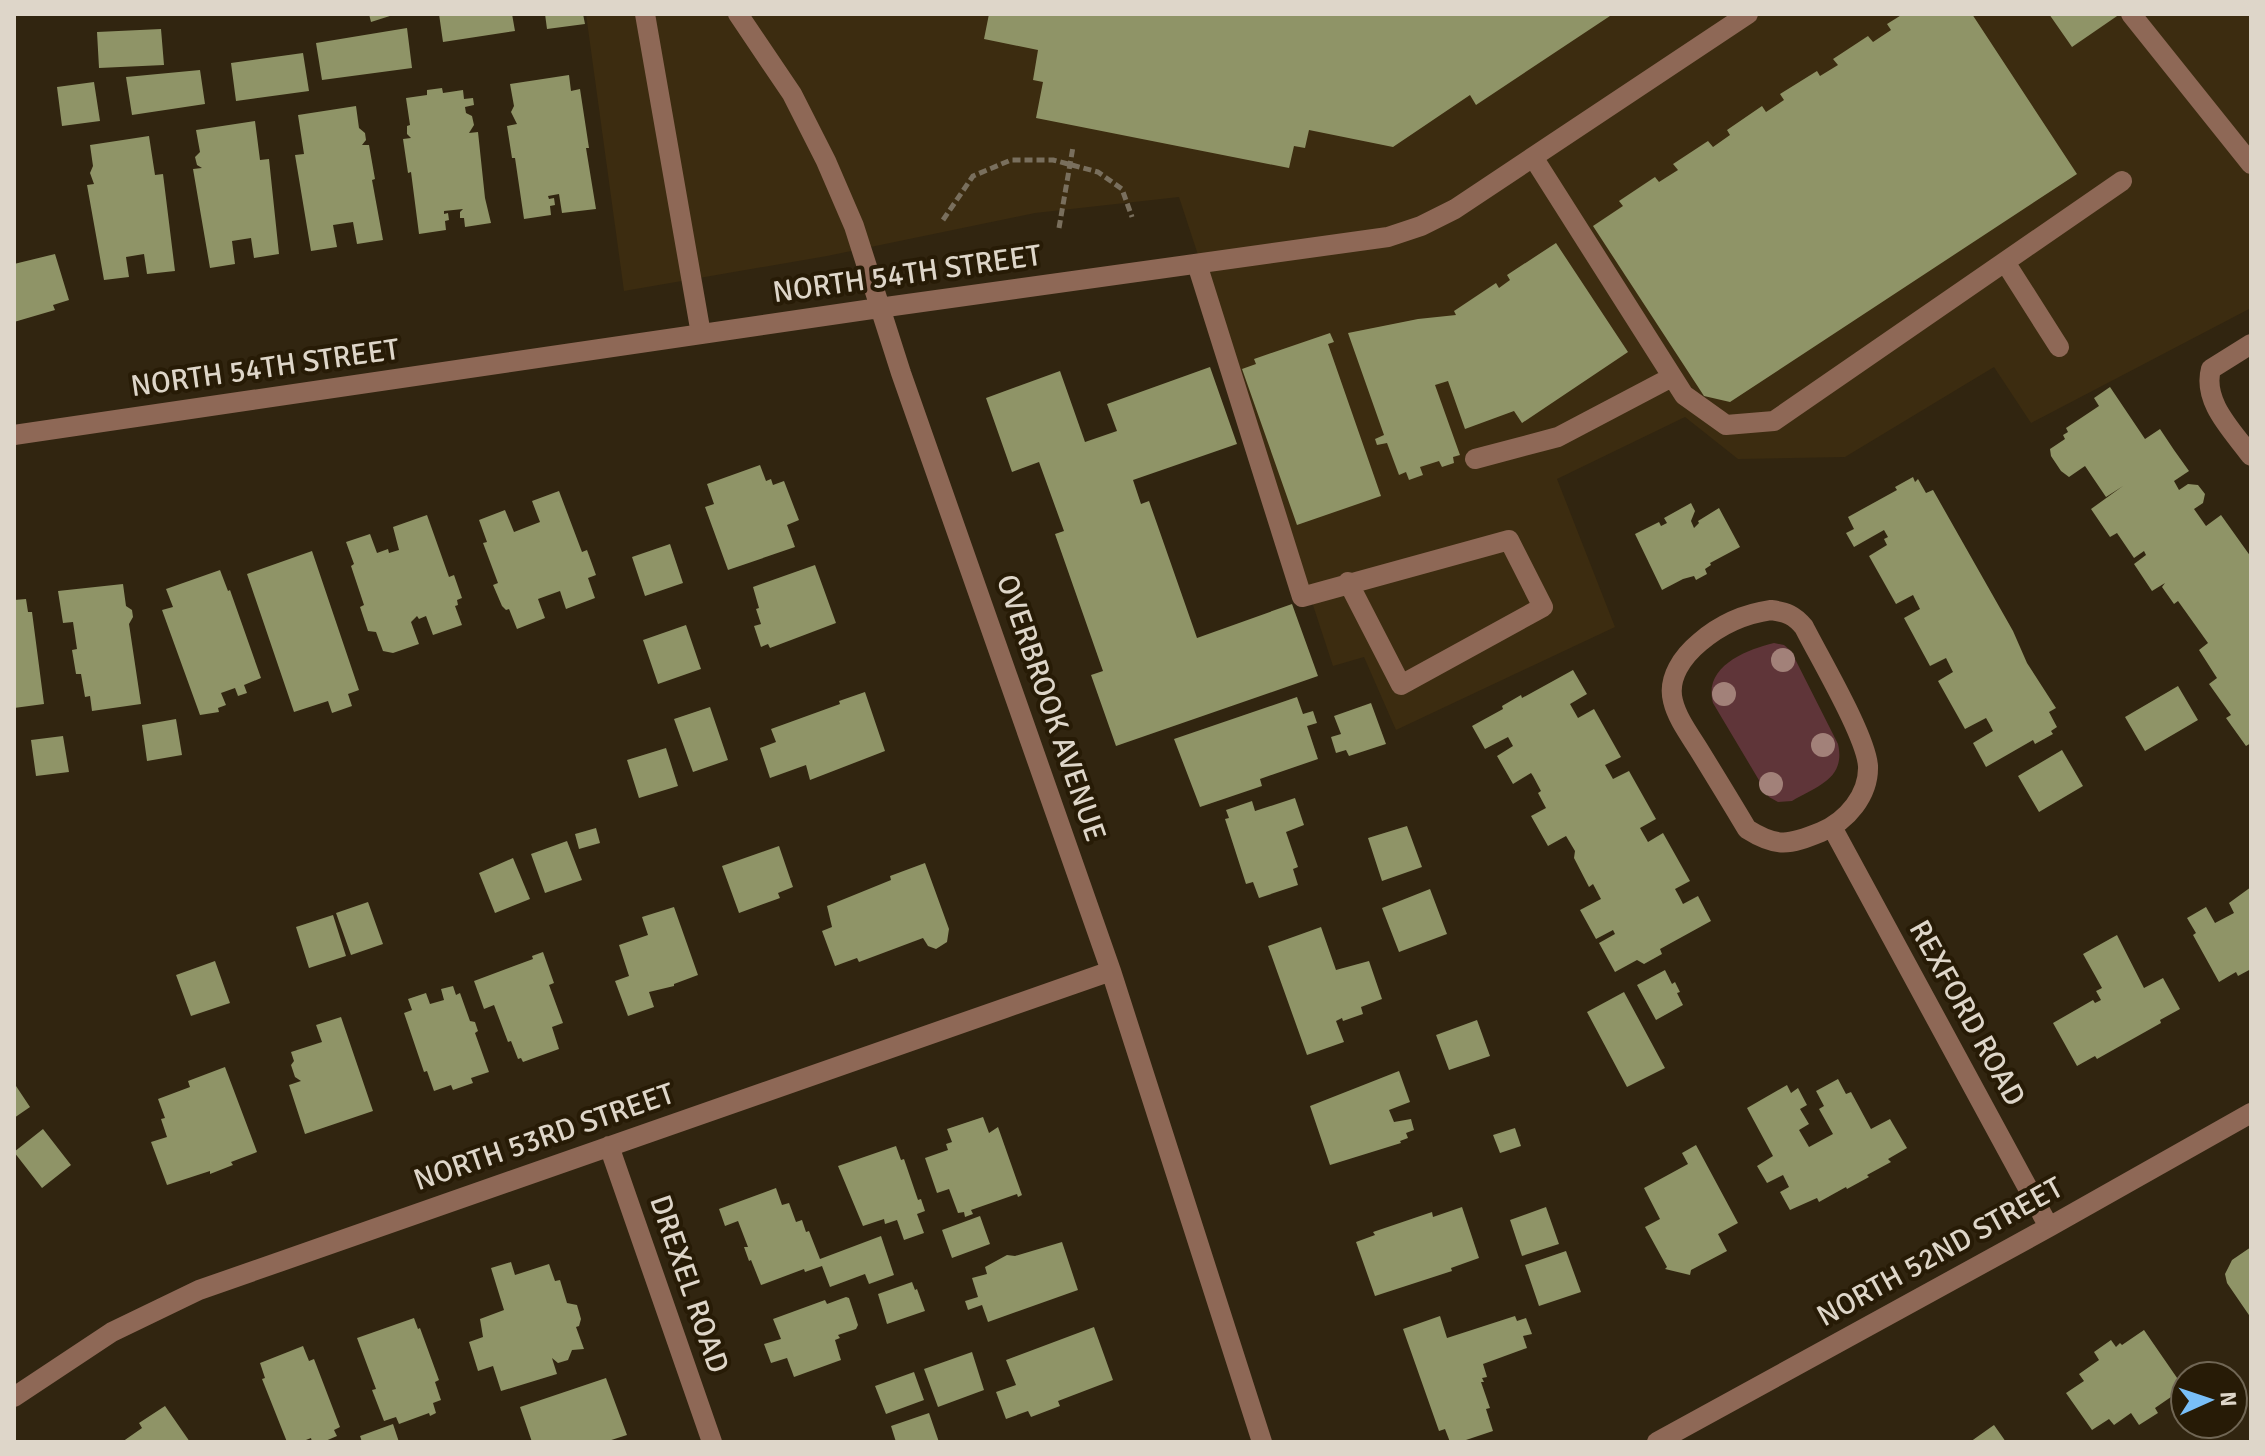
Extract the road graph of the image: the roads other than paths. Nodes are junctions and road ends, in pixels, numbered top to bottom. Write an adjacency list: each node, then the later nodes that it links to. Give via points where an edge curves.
1 (645, 14): 11 (street)
2 (738, 14): 10 (street, OVERBROOK AVENUE, via 792,94 826,161 854,226)
3 (1748, 14): 5 (street, NORTH 54TH STREET)
4 (2131, 14): 6 (street)
5 (1533, 157): 9 (street, NORTH 54TH STREET, via 1455,209 1404,232); 14 (street)
6 (2251, 164)
7 (2122, 181): 8 (street)
8 (2005, 262): 13 (street); 14 (street, via 1774,421 1726,425 1684,395)
9 (1197, 264): 10 (street, NORTH 54TH STREET); 18 (street, via 1302,597)
10 (879, 308): 11 (street, NORTH 54TH STREET); 20 (street, OVERBROOK AVENUE)
11 (701, 334): 15 (street, NORTH 54TH STREET)
12 (2251, 344): 16 (street, via 2211,369 2208,381 2211,399)
13 (2059, 347)
14 (1672, 377): 17 (street, via 1558,437)
15 (14, 435)
16 (2251, 456)
17 (1475, 459)
18 (1348, 582): 18 (street, via 1509,540 1543,607 1401,685)
19 (1832, 827): 19 (street, via 1859,801 1868,765 1804,627 1797,618 1771,610 1718,627 1688,652 1677,669 1672,700 1681,721 1747,829 1779,843); 23 (street, REXFORD ROAD)
20 (1111, 971): 22 (street, NORTH 53RD STREET); 26 (street, OVERBROOK AVENUE)
21 (2251, 1113): 23 (street, NORTH 52ND STREET)
22 (609, 1146): 24 (street, NORTH 53RD STREET, via 199,1290 112,1332); 25 (street, DREXEL ROAD)
23 (2049, 1227): 27 (street, NORTH 52ND STREET)
24 (14, 1397)
25 (712, 1442)
26 (1262, 1442)
27 (1657, 1442)

